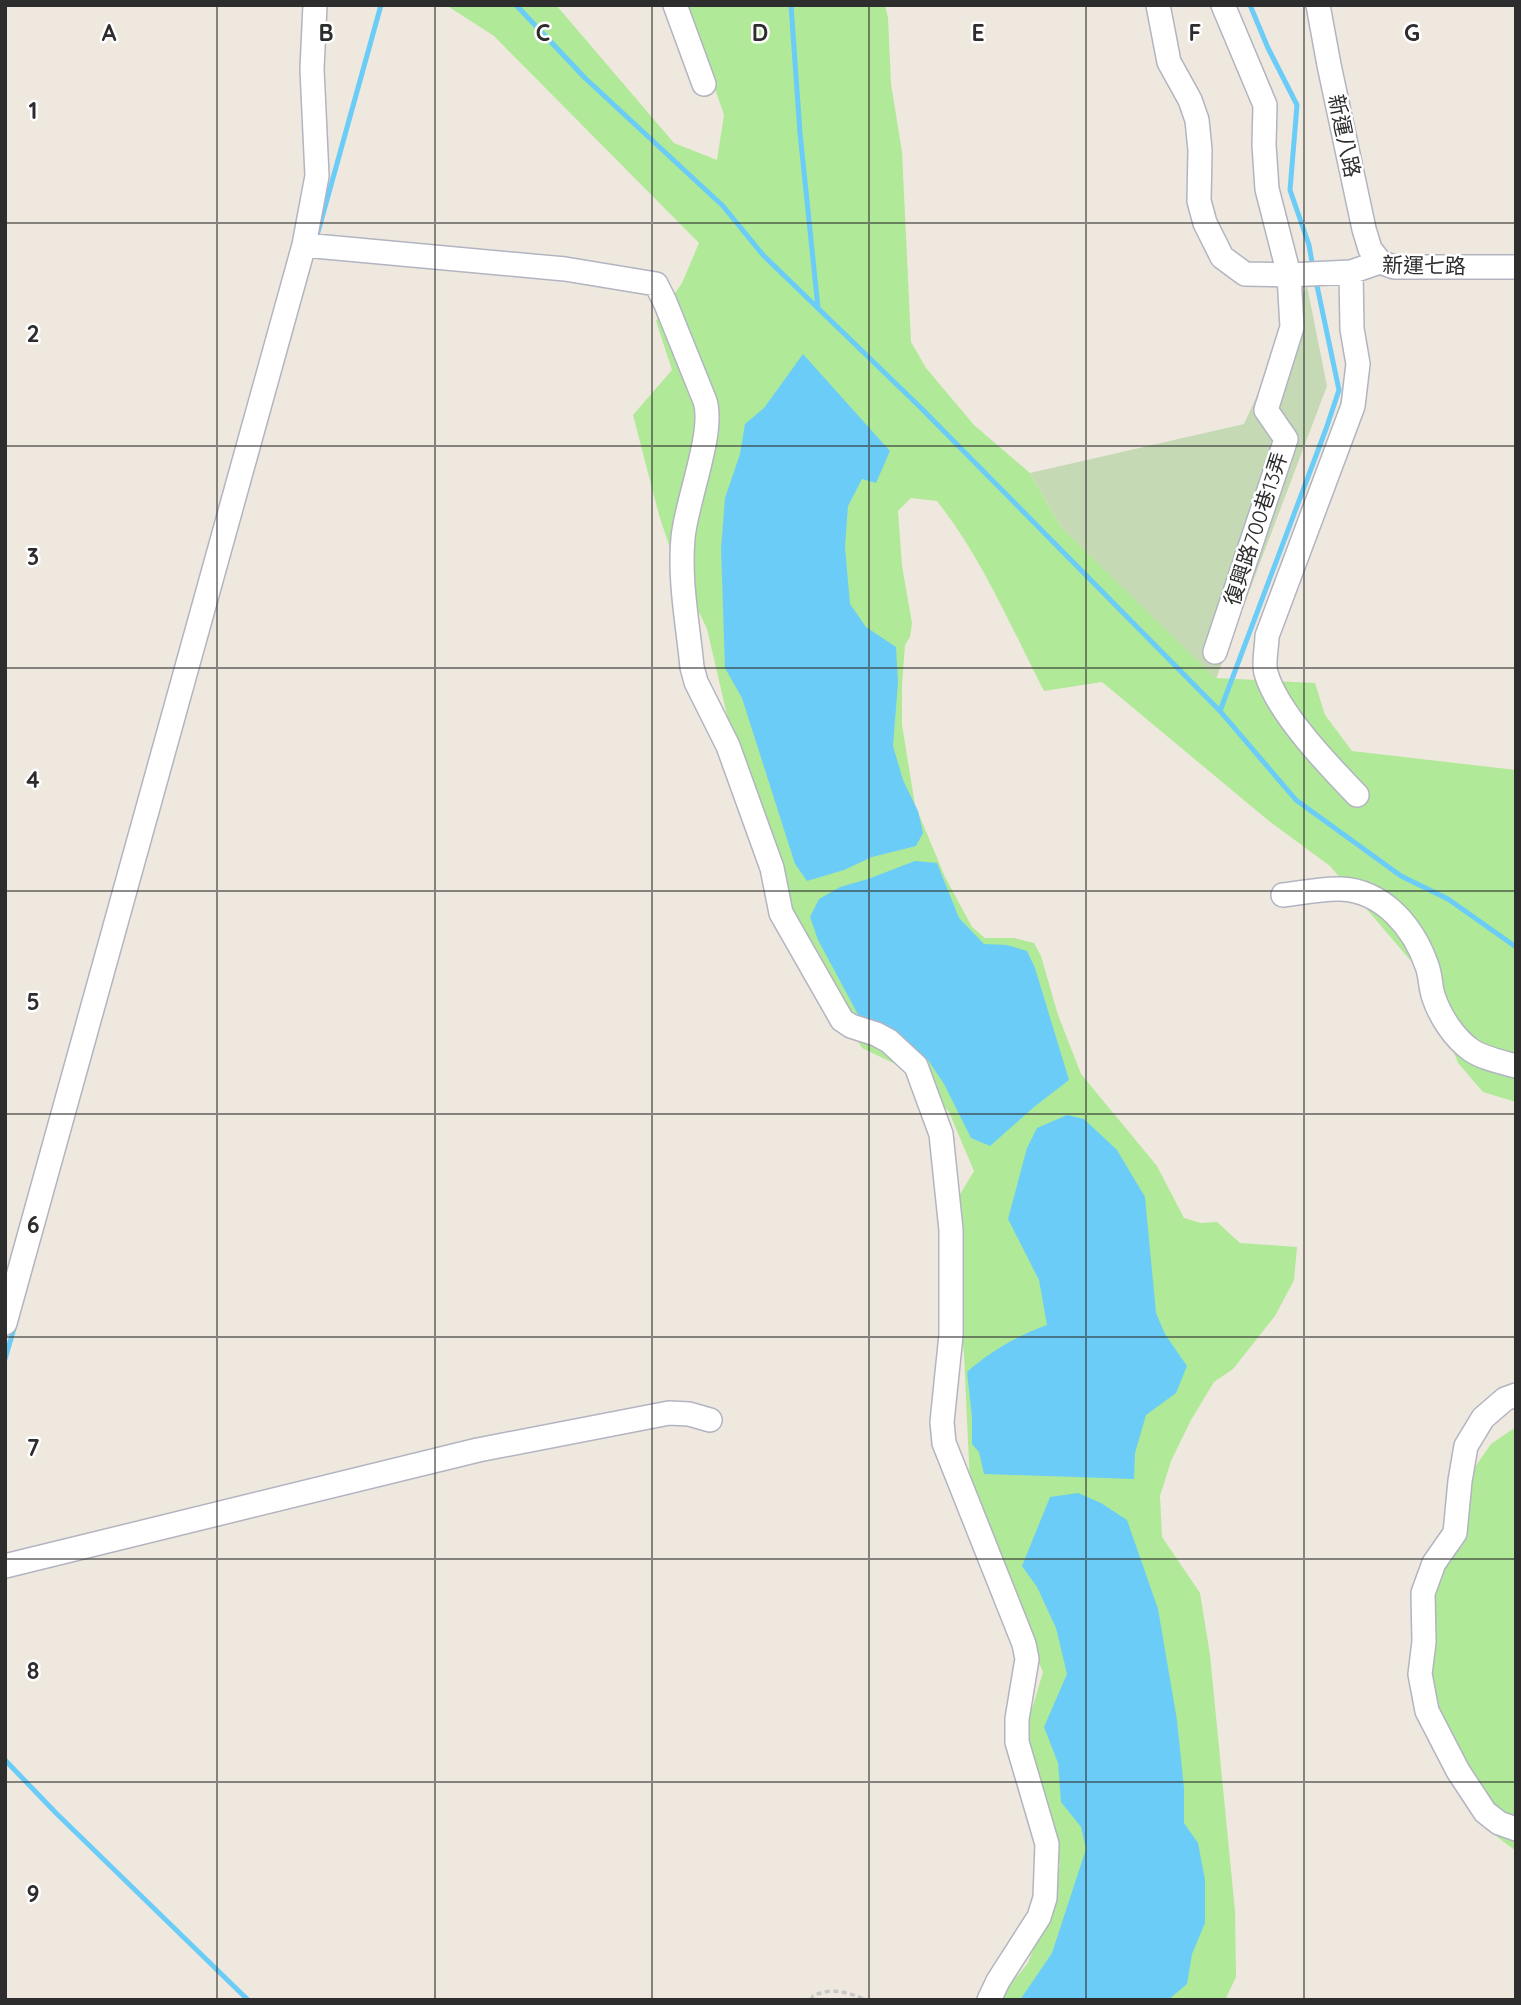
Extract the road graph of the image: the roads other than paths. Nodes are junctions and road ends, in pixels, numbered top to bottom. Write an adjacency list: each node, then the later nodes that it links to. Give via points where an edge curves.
1 (315, 5): 7 (street, via 312,69 317,176)
2 (675, 5): 6 (street)
3 (1158, 5): 11 (street, 新運七路, via 1169,62 1197,120 1199,201 1214,244 1222,257 1245,274)
4 (1223, 5): 11 (street, 復興路700巷13弄, via 1265,105 1267,190)
5 (1318, 5): 8 (street, 新運八路, via 1364,229)
6 (704, 84)
7 (304, 245): 16 (street); 21 (street, via 565,269 656,284 705,401 706,430 682,558 694,675 728,746 772,868 781,914 842,1020 889,1041 916,1066 941,1134 951,1230 944,1443 1024,1644 1027,1659 1017,1742 1046,1844 1045,1898 1039,1917)
8 (1380, 262): 9 (street, 新運七路, via 1394,267); 10 (street, 新運七路)
9 (1516, 267)
10 (1342, 272): 11 (street, 新運七路); 13 (street, via 1358,364 1353,406 1268,636 1265,672 1281,705)
11 (1297, 275): 12 (street, 復興路700巷13弄, via 1292,327 1266,410 1286,439)
12 (1215, 652)
13 (1357, 794)
14 (1283, 895): 15 (street, via 1341,889 1384,902 1418,943 1434,997 1454,1033 1471,1051)
15 (1516, 1066)
16 (5, 1323)
17 (1516, 1395): 20 (street, via 1483,1418 1466,1446 1455,1533 1434,1563 1423,1593 1420,1674 1427,1711 1458,1771 1485,1812)
18 (710, 1419): 19 (street, via 669,1413 478,1450)
19 (5, 1566)
20 (1516, 1829)
21 (989, 2000)

